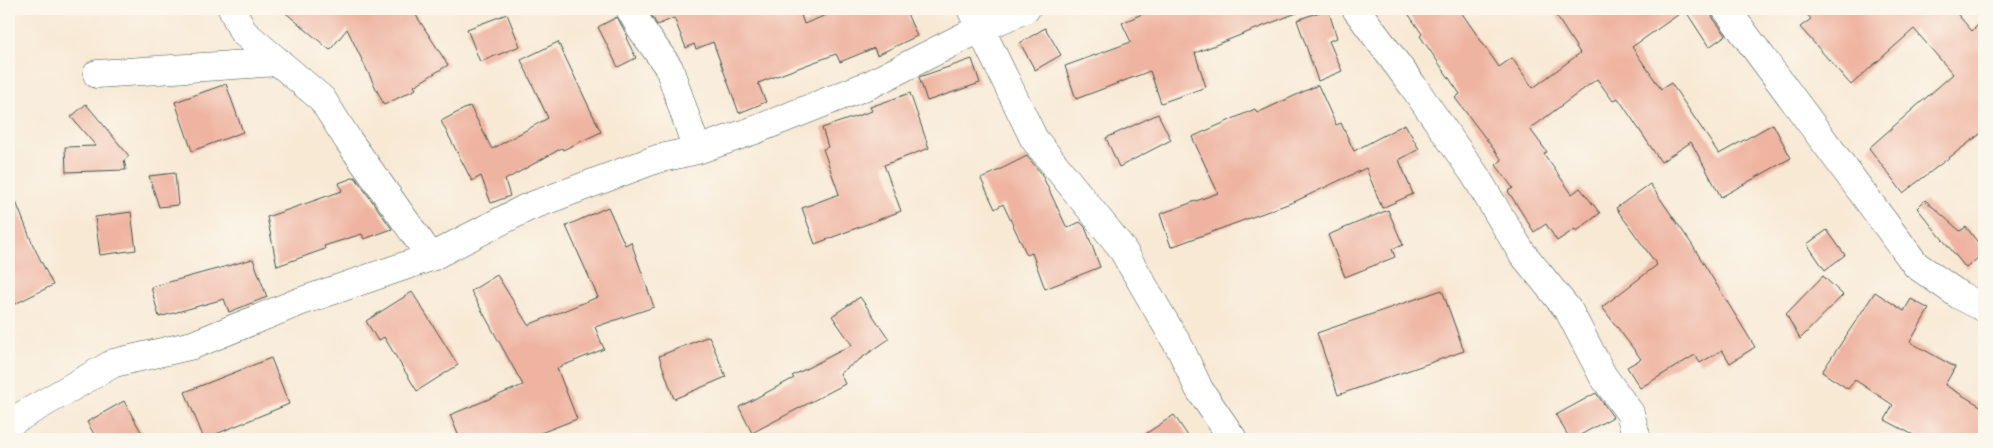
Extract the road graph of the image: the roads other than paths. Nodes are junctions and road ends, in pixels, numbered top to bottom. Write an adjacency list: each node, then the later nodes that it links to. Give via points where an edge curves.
1 (232, 9): 7 (street, via 243,32)
2 (630, 9): 9 (street, via 669,68)
3 (1026, 9): 6 (street)
4 (1356, 9): 14 (street, via 1475,175 1522,253 1569,311 1603,376 1630,413)
5 (1726, 9): 11 (street, via 1916,265 1958,295)
6 (976, 18): 9 (street, via 871,84); 13 (street, via 1034,139 1121,247 1181,350 1199,389)
7 (279, 62): 8 (street); 10 (street, via 322,99)
8 (97, 74)
9 (697, 150): 10 (street, via 657,159 526,208)
10 (430, 257): 12 (street, via 298,302 194,345 114,363)
11 (1984, 308)
12 (9, 423)
13 (1233, 439)
14 (1637, 439)

